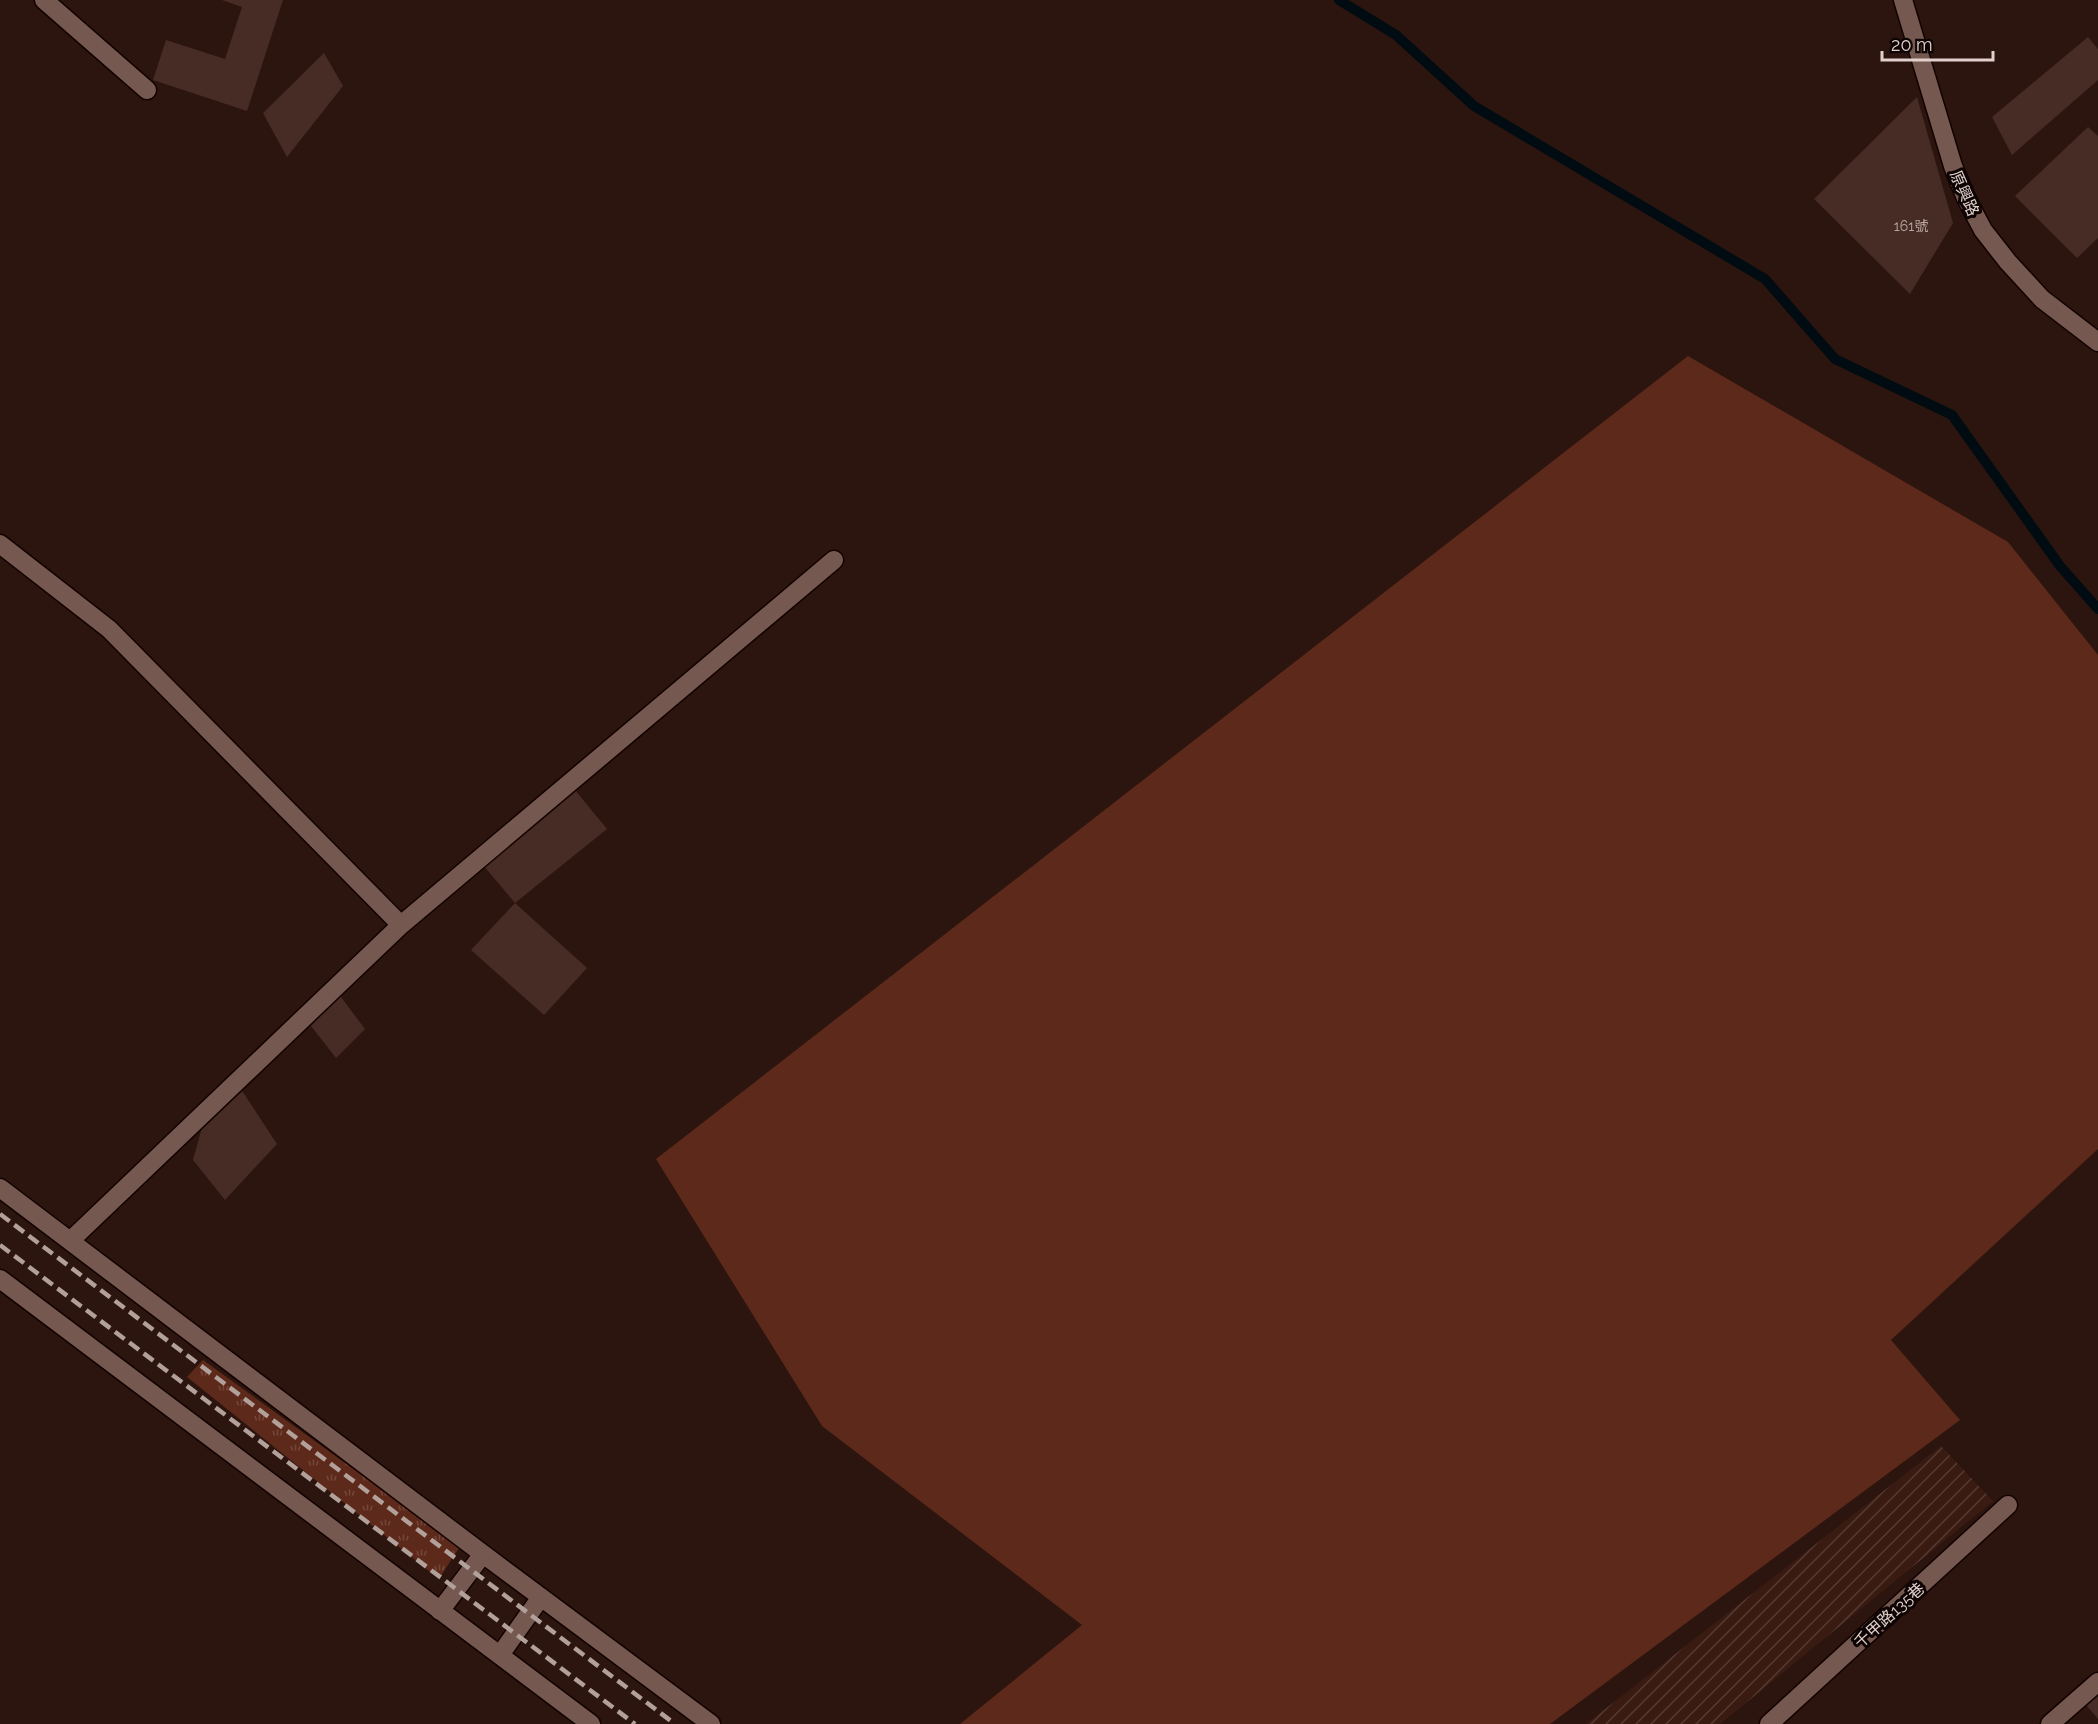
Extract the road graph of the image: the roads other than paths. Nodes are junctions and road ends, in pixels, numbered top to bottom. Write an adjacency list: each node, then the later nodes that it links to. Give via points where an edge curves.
1 (44, 0): 3 (street)
2 (1905, 1): 4 (street, 原興路, via 1953,166 1983,230 2042,299)
3 (147, 90)
4 (2098, 342)
5 (0, 544): 7 (street, via 109,629)
6 (834, 560): 7 (street)
7 (401, 925): 9 (street)
8 (3, 1198): 9 (street)
9 (71, 1240): 12 (street)
10 (0, 1280): 14 (street)
11 (2008, 1505): 19 (street, 千甲路135巷)
12 (483, 1554): 13 (street); 14 (street)
13 (541, 1597): 15 (street); 18 (street)
14 (440, 1611): 15 (street)
15 (500, 1655): 17 (street)
16 (2098, 1682): 20 (street)
17 (591, 1724)
18 (711, 1724)
19 (1769, 1724)
20 (2050, 1724)

